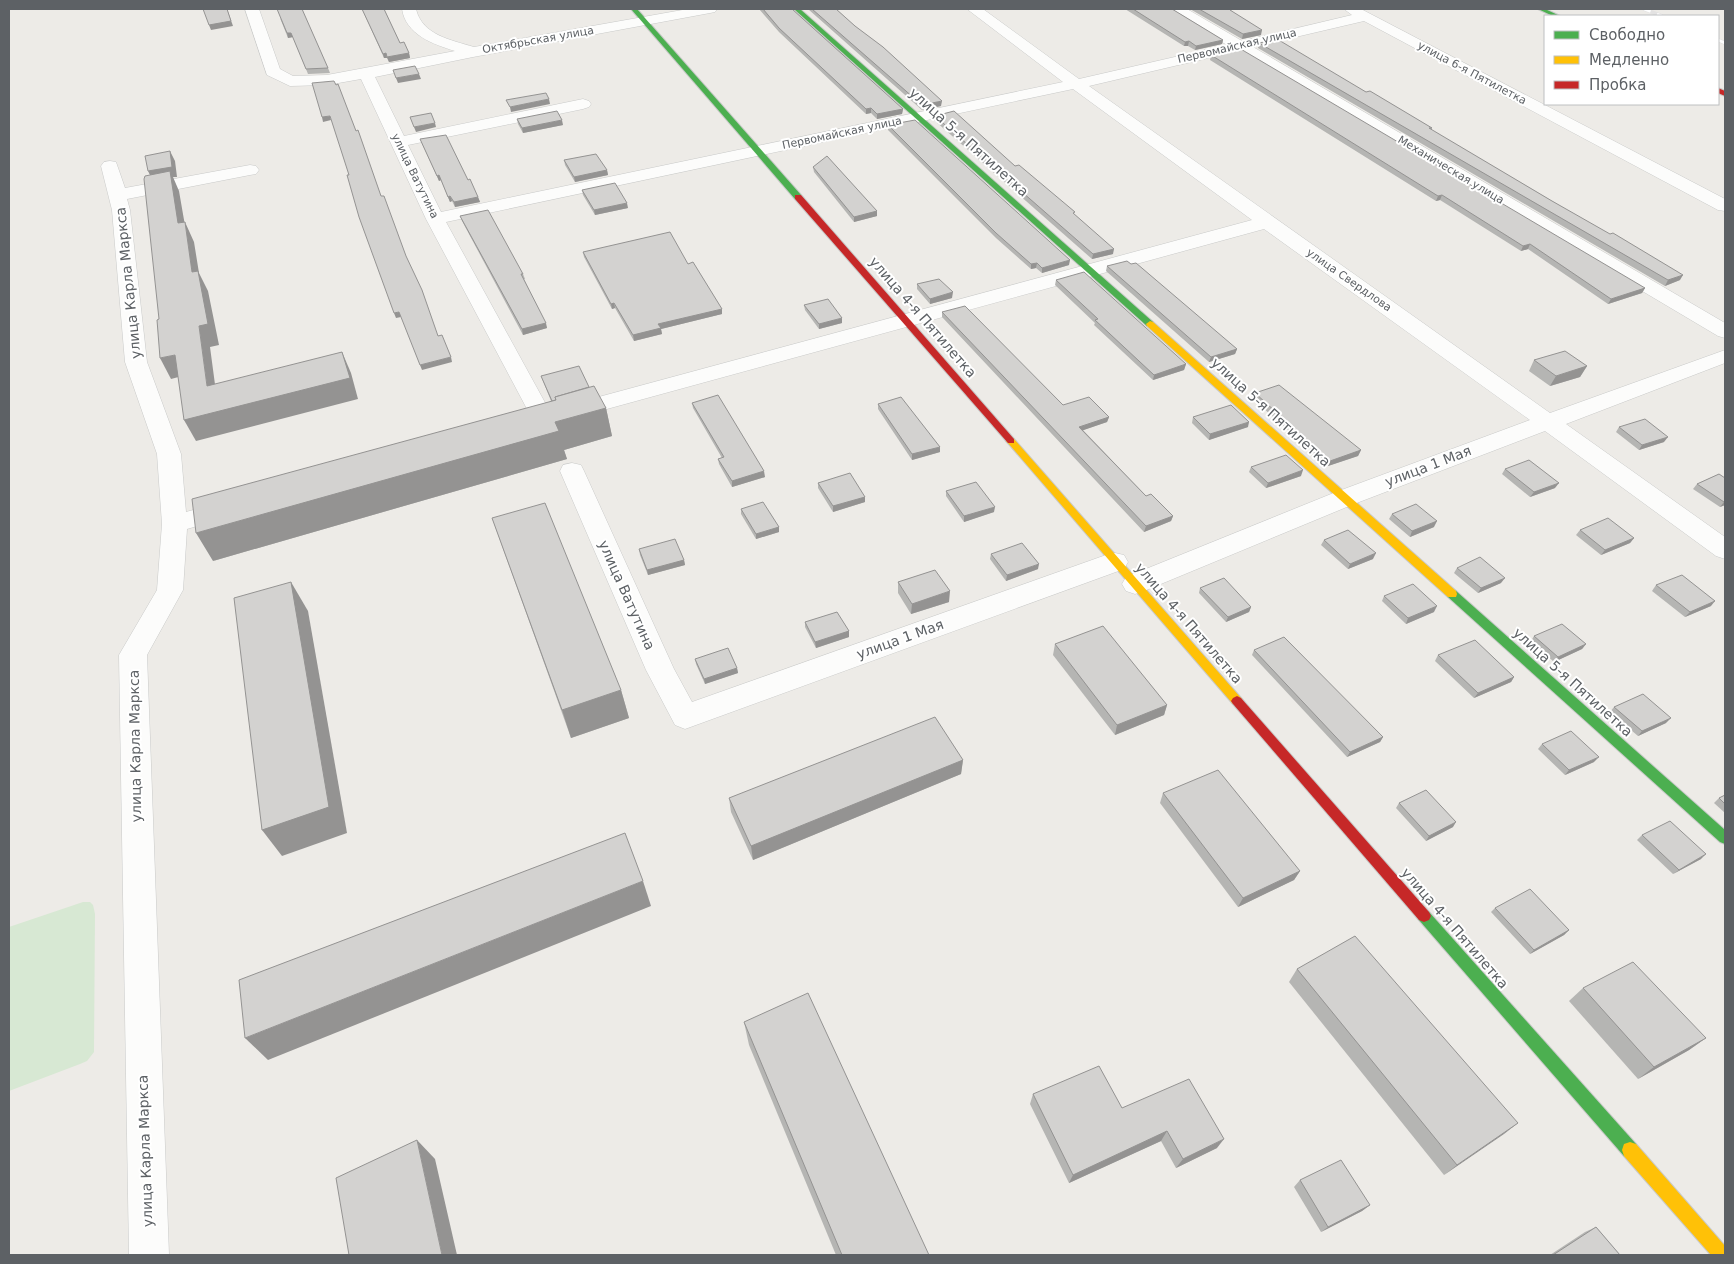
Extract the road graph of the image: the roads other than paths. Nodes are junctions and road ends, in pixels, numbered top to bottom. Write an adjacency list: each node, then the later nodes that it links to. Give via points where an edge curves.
1 (252, 9): 14 (street, via 273,72 290,81)
2 (409, 9): 13 (street, via 416,27 428,35)
3 (634, 9): 11 (street, улица 4-я Пятилетка)
4 (710, 9): 11 (street, Октябрьская улица)
5 (797, 9): 17 (street, улица 5-я Пятилетка)
6 (974, 9): 15 (street, улица Свердлова)
7 (1177, 9): 12 (street, Механическая улица)
8 (1541, 9): 10 (street)
9 (1358, 13): 12 (street, Первомайская улица); 23 (street, улица 6-я Пятилетка)
10 (1555, 15)
11 (646, 21): 13 (street, Октябрьская улица); 19 (street, улица 4-я Пятилетка)
12 (1239, 45): 15 (street, Первомайская улица); 28 (street, Механическая улица)
13 (473, 52): 14 (street, Октябрьская улица)
14 (366, 74): 18 (street, улица Ватутина)
15 (1075, 84): 17 (street, Первомайская улица); 25 (street, улица Свердлова)
16 (582, 104): 18 (street)
17 (918, 117): 19 (street, Первомайская улица); 26 (street, улица 5-я Пятилетка)
18 (398, 142): 24 (street, улица Ватутина)
19 (757, 150): 24 (street, Первомайская улица); 27 (street, улица 4-я Пятилетка)
20 (110, 166): 22 (street, улица Карла Маркса)
21 (250, 170): 22 (street)
22 (117, 195): 34 (street, улица Карла Маркса, via 136,362 169,454)
23 (1725, 206)
24 (436, 218): 27 (street, улица Ватутина, via 534,422)
25 (1267, 222): 26 (street); 30 (street, улица Свердлова)
26 (1088, 268): 27 (street); 32 (street, улица 5-я Пятилетка)
27 (906, 320): 36 (street, улица 4-я Пятилетка)
28 (1725, 332)
29 (1725, 356): 30 (street, улица 1 Мая)
30 (1548, 421): 32 (street, улица 1 Мая); 35 (street, улица Свердлова)
31 (572, 470): 38 (street, улица Ватутина, via 660,670)
32 (1344, 498): 37 (street, улица 1 Мая); 39 (street, улица 5-я Пятилетка)
33 (251, 502): 34 (street)
34 (175, 524): 40 (street, улица Карла Маркса, via 170,590 133,655)
35 (1725, 550)
36 (1115, 562): 37 (street, улица 4-я Пятилетка); 38 (street, улица 1 Мая)
37 (1135, 584): 41 (street, улица 4-я Пятилетка)
38 (685, 717)
39 (1725, 838)
40 (149, 1255)
41 (1722, 1255)

